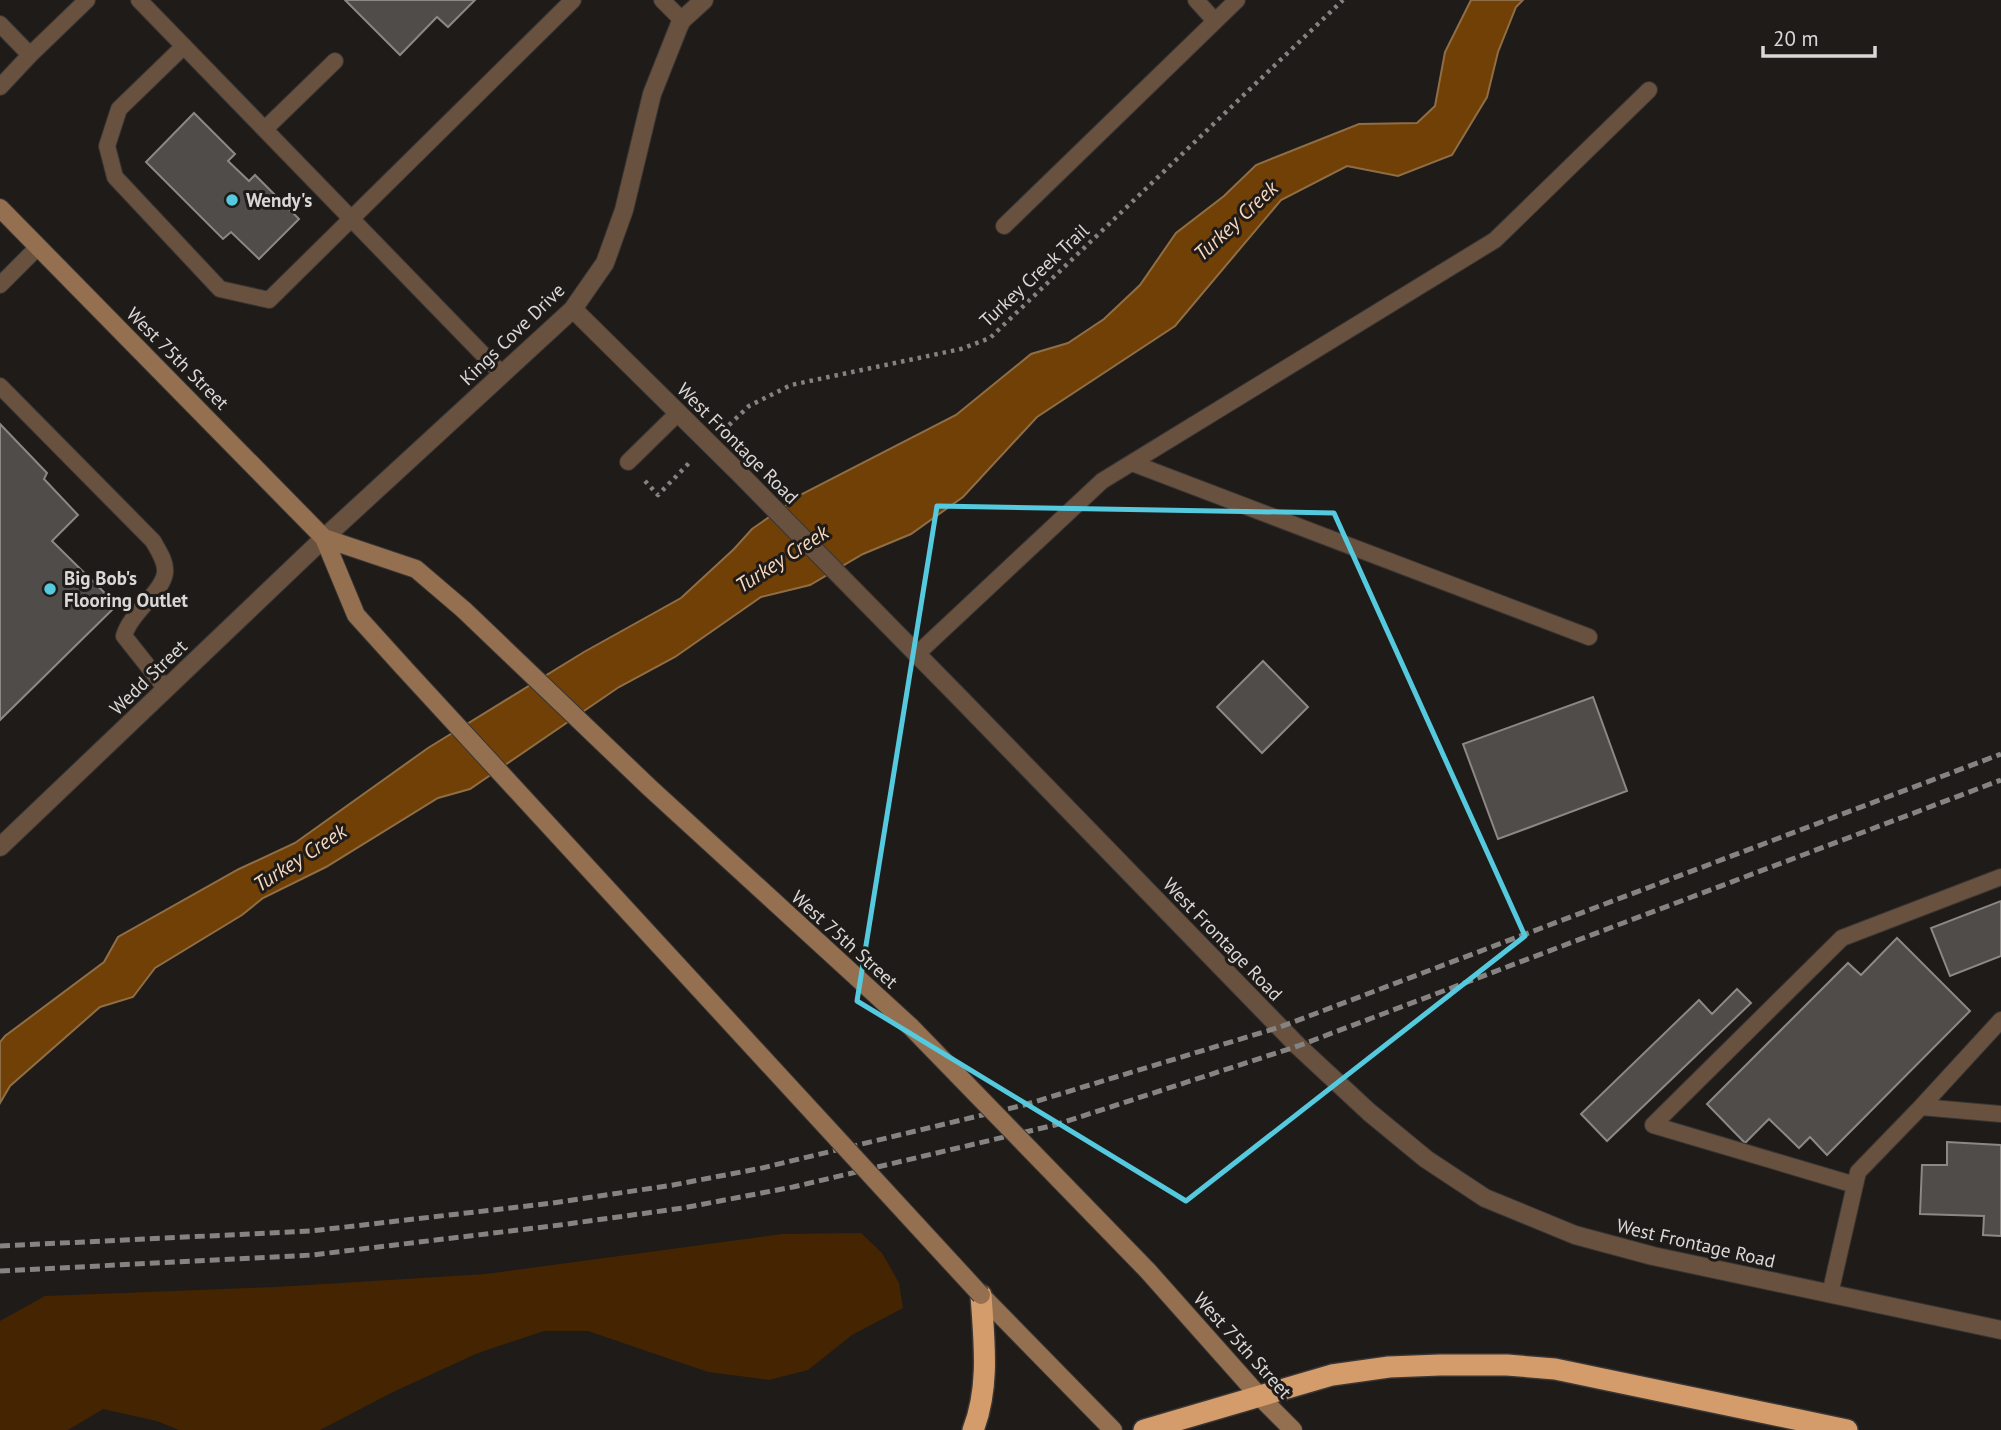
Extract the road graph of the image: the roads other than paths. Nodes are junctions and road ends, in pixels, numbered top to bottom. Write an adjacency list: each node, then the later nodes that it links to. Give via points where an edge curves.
1 (87, 0): 12 (lane)
2 (139, 0): 11 (lane)
3 (573, 0): 18 (lane)
4 (662, 0): 8 (lane)
5 (704, 0): 8 (street, Kings Cove Drive)
6 (1196, 0): 9 (lane)
7 (1237, 0): 9 (lane)
8 (682, 20): 22 (street, Kings Cove Drive, via 652,94 624,210 605,263)
9 (1214, 21): 19 (lane)
10 (0, 24): 12 (lane)
11 (184, 46): 16 (lane); 18 (lane, via 119,109 107,146 115,177 219,289 269,300)
12 (30, 55): 14 (lane)
13 (335, 61): 16 (lane)
14 (0, 87)
15 (1649, 90): 27 (lane, via 1495,240)
16 (265, 129): 18 (lane)
17 (0, 208): 20 (main road, West 75th Street)
18 (351, 219): 23 (lane)
19 (1004, 226)
20 (38, 247): 21 (lane); 28 (main road, West 75th Street)
21 (0, 285)
22 (573, 309): 23 (street, Kings Cove Drive); 25 (street, West Frontage Road)
23 (502, 374): 28 (street, Kings Cove Drive)
24 (0, 386): 31 (lane, via 153,541 165,571 162,581 130,621 124,636)
25 (678, 413): 26 (lane); 30 (street, West Frontage Road)
26 (628, 462)
27 (1132, 463): 29 (lane); 30 (lane, via 1102,481)
28 (324, 538): 31 (street, Wedd Street); 39 (main road, West 75th Street, bridge, via 356,615); 41 (main road, West 75th Street, bridge, via 416,569 464,610 911,1027 1148,1271)
29 (1589, 636)
30 (917, 654): 38 (street, West Frontage Road, via 1298,1046 1426,1159 1485,1198 1575,1235)
31 (166, 689): 32 (street, Wedd Street)
32 (0, 847)
33 (2001, 877): 37 (lane, via 1842,938 1653,1125)
34 (2001, 1020): 35 (lane)
35 (1921, 1107): 36 (lane); 37 (lane, via 1858,1172)
36 (2001, 1114)
37 (1855, 1185): 38 (lane)
38 (1830, 1294): 40 (street, West Frontage Road)
39 (981, 1295): 42 (highway, via 985,1366); 43 (main road, West 75th Street)
40 (2001, 1330)
41 (1260, 1397): 44 (highway); 45 (main road, West 75th Street); 46 (highway, via 1332,1375 1377,1368 1507,1365 1555,1369)
42 (973, 1430)
43 (1112, 1430)
44 (1144, 1430)
45 (1293, 1430)
46 (1847, 1430)

